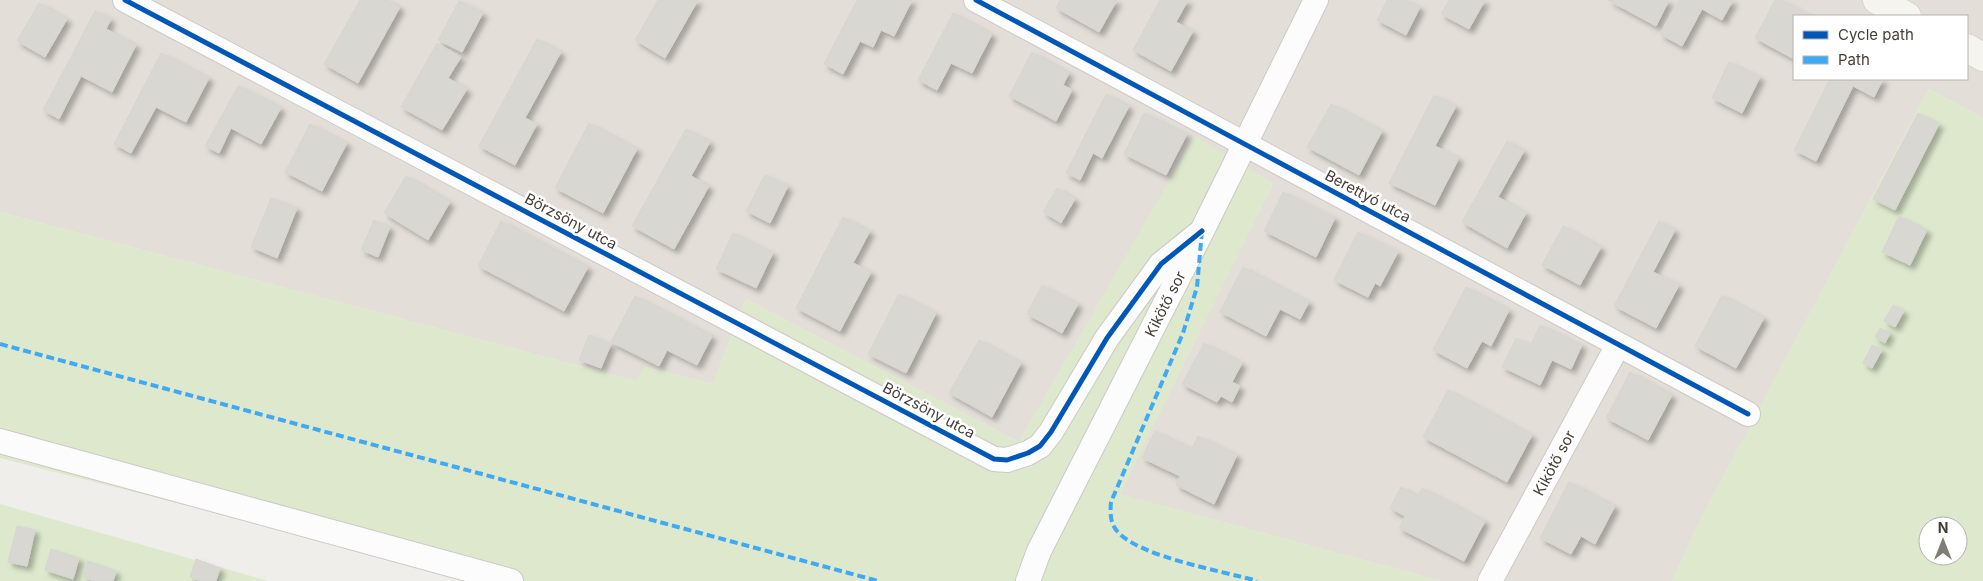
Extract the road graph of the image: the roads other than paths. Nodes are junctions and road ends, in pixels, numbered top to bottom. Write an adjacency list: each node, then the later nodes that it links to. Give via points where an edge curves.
1 (125, 0): 9 (street, Börzsöny utca, via 994,459 1008,460 1040,446 1052,432 1107,338 1161,264)
2 (976, 0): 8 (street, Berettyó utca)
3 (1316, 0): 8 (street, Kikötő sor)
4 (1877, 0): 5 (main road)
5 (1905, 15)
6 (1968, 49): 7 (main road)
7 (1983, 57)
8 (1245, 144): 9 (street, Kikötő sor); 10 (street, Berettyó utca)
9 (1202, 231): 14 (street, Kikötő sor, via 1039,551)
10 (1618, 345): 11 (street, Berettyó utca); 15 (street, Kikötő sor)
11 (1748, 414)
12 (0, 440): 13 (street)
13 (511, 581)
14 (1028, 581)
15 (1490, 581)

